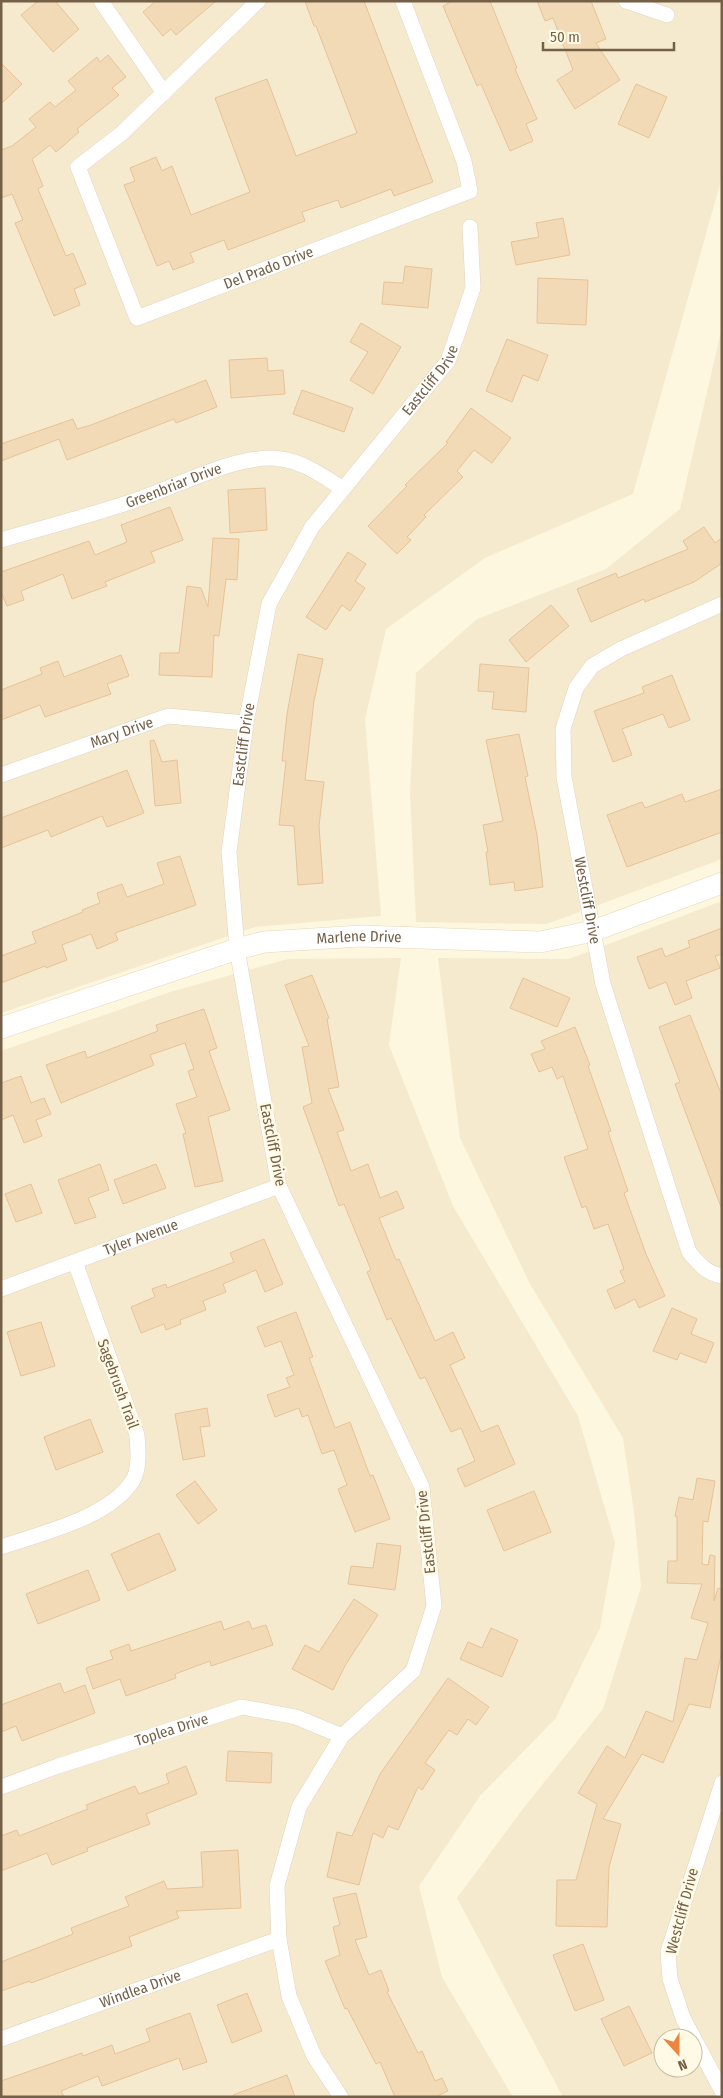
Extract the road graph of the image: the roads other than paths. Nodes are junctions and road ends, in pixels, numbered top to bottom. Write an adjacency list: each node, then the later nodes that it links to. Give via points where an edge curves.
1 (101, 1): 6 (street)
2 (258, 1): 6 (street, Del Prado Drive)
3 (403, 1): 6 (street, Del Prado Drive, via 464,160 470,191 136,318 78,168)
4 (626, 1): 5 (street)
5 (667, 15)
6 (164, 93)
7 (470, 227): 8 (street, Eastcliff Drive, via 473,288 448,362)
8 (342, 488): 9 (street, Greenbriar Drive, via 313,470 282,459 256,459 136,500); 11 (street, Eastcliff Drive, via 312,527 270,604)
9 (1, 540)
10 (722, 604): 14 (street, Westcliff Drive, via 621,649 592,666 576,688 562,729 564,777)
11 (246, 723): 12 (street, Mary Drive, via 168,716); 15 (street, Eastcliff Drive, via 229,852)
12 (1, 775)
13 (722, 883): 14 (street, Marlene Drive)
14 (593, 931): 15 (street, Marlene Drive, via 540,942 361,936 264,942); 19 (street, Westcliff Drive, via 603,984 689,1252 702,1268)
15 (237, 950): 16 (street, Marlene Drive); 17 (street, Eastcliff Drive)
16 (1, 1028)
17 (279, 1186): 18 (street, Tyler Avenue); 22 (street, Eastcliff Drive, via 422,1487 434,1606 413,1671)
18 (75, 1262): 20 (street, Tyler Avenue); 21 (street, Sagebrush Trail, via 137,1435 136,1470 118,1498 85,1517)
19 (722, 1276)
20 (1, 1288)
21 (1, 1547)
22 (342, 1736): 24 (street, Toplea Drive, via 296,1718 242,1707); 25 (street, Eastcliff Drive, via 298,1807 277,1886)
23 (722, 1783): 27 (street, Westcliff Drive, via 668,1952 670,1979 683,2018)
24 (1, 1787)
25 (279, 1939): 26 (street, Windlea Drive); 28 (street, Eastcliff Drive, via 289,1996 314,2056)
26 (1, 2039)
27 (721, 2088)
28 (341, 2097)

